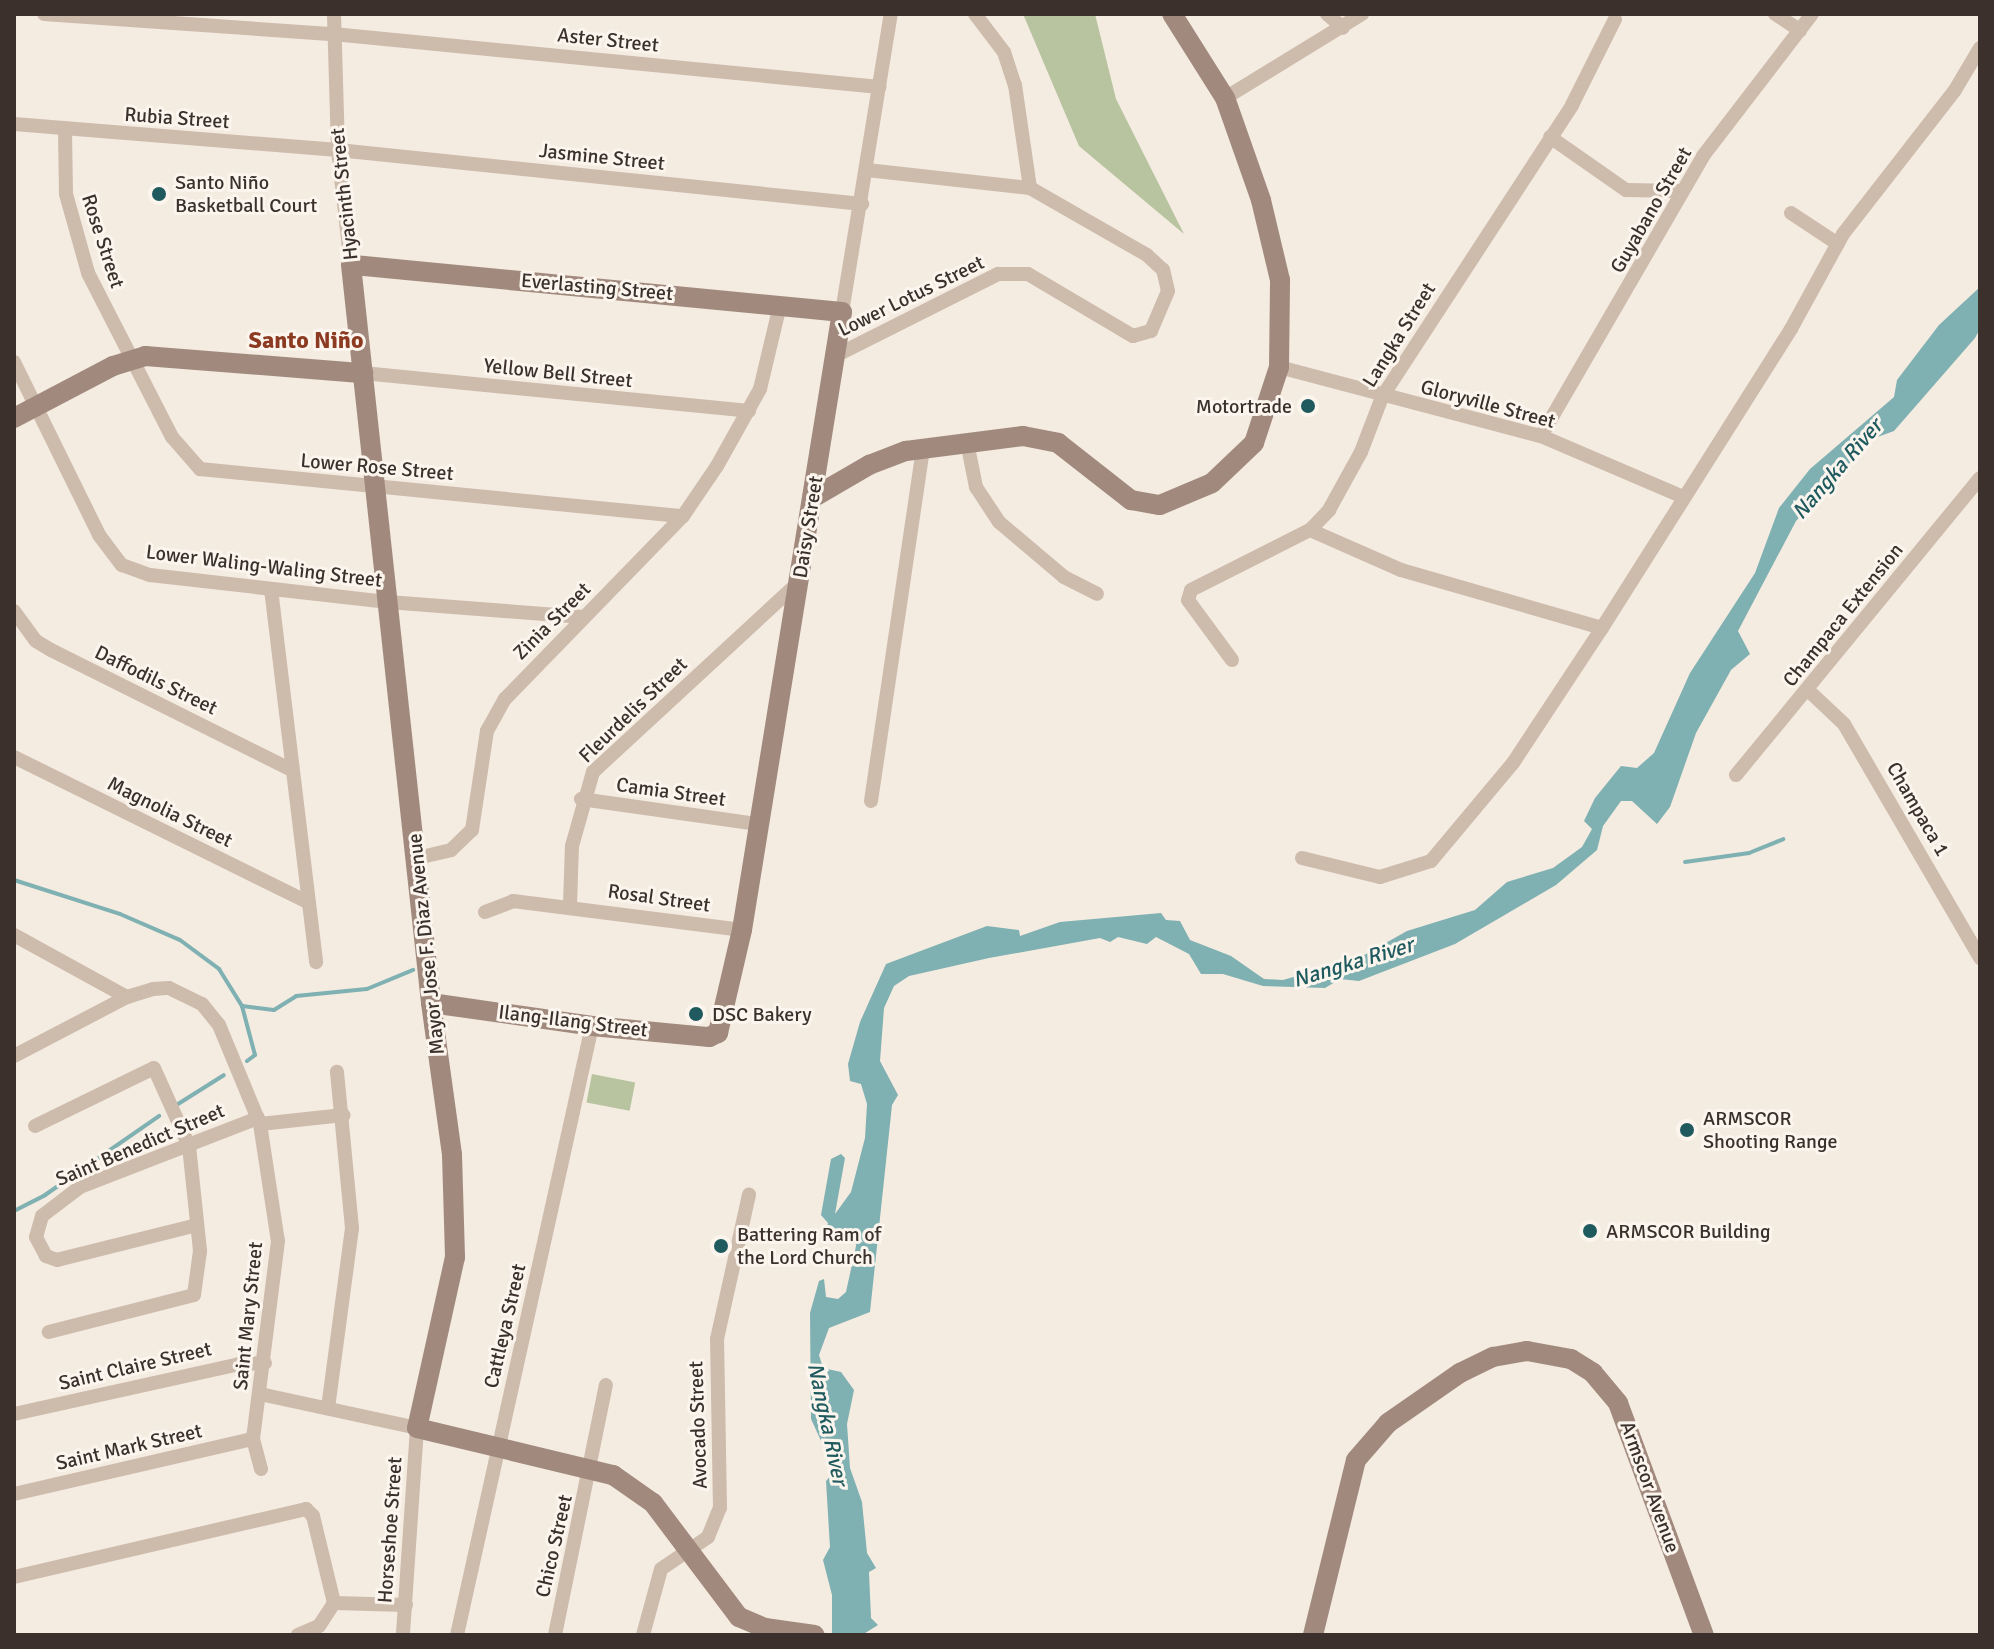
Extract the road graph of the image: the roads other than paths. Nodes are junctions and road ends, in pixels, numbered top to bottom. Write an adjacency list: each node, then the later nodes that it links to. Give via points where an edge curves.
1 (44, 14): 13 (street, Aster Street)
2 (334, 14): 13 (street, Hyacinth Street)
3 (891, 14): 15 (street, Daisy Street)
4 (975, 14): 22 (street, via 1004,52 1012,74)
5 (1172, 14): 16 (main road)
6 (1327, 14): 11 (street)
7 (1362, 14): 11 (street)
8 (1775, 14): 12 (street)
9 (1812, 14): 12 (street, Guyabano Street)
10 (1615, 19): 19 (street, Langka Street)
11 (1343, 28): 16 (street)
12 (1800, 30): 23 (street, Guyabano Street)
13 (333, 34): 15 (street, Aster Street); 20 (street, Hyacinth Street)
14 (1980, 48): 26 (street, via 1955,90)
15 (879, 87): 21 (street, Daisy Street)
16 (1225, 98): 33 (main road, via 1272,237 1284,320)
17 (14, 124): 18 (street, Rubia Street)
18 (65, 130): 20 (street, Rubia Street); 31 (street, Rose Street, via 66,194 75,234)
19 (1550, 137): 23 (street, via 1626,190); 35 (street, Langka Street)
20 (338, 150): 24 (street, Jasmine Street); 27 (street, Hyacinth Street)
21 (867, 170): 22 (street); 24 (street, Daisy Street)
22 (1030, 188): 30 (street, Lower Lotus Street, via 1147,255 1163,270 1168,291 1151,331 1133,336 1028,274 998,274)
23 (1682, 191): 39 (street, Guyabano Street)
24 (862, 204): 29 (street, Daisy Street)
25 (1791, 213): 26 (street)
26 (1838, 244): 44 (street, via 1791,329)
27 (351, 265): 28 (main road, Everlasting Street); 34 (main road, Hyacinth Street)
28 (780, 305): 29 (main road, Everlasting Street); 37 (street, Zinia Street, via 769,365)
29 (842, 312): 30 (main road, Daisy Street)
30 (849, 349): 45 (main road, Daisy Street)
31 (129, 359): 34 (main road, via 173,355); 36 (main road); 43 (street, Lower Rose Street, via 181,451 200,469)
32 (14, 362): 36 (street, Lower Waling-Waling Street)
33 (1279, 367): 35 (street, Gloryville Street); 40 (main road, via 1263,423 1236,465 1199,491 1160,505 1131,500 1058,443 1023,436)
34 (363, 373): 37 (street, Yellow Bell Street); 43 (main road, Mayor Jose F. Diaz Avenue)
35 (1382, 397): 39 (street, Gloryville Street); 47 (street, Langka Street, via 1361,452 1329,510)
36 (37, 407): 38 (main road); 49 (street, Lower Waling-Waling Street, via 99,535 122,565 150,575)
37 (749, 411): 46 (street, Zinia Street)
38 (14, 418)
39 (1541, 436): 44 (street, Gloryville Street)
40 (967, 442): 41 (main road); 50 (street, via 976,487 999,522 1064,577)
41 (923, 448): 45 (main road, via 869,465); 61 (street)
42 (1980, 478): 56 (street, Champaca Extension)
43 (376, 486): 46 (street, Lower Rose Street); 51 (main road, Mayor Jose F. Diaz Avenue)
44 (1681, 496): 54 (street)
45 (814, 497): 48 (main road, Daisy Street)
46 (683, 516): 53 (street, Zinia Street)
47 (1310, 530): 54 (street, via 1401,570); 55 (street, Langka Street, via 1191,590 1188,600)
48 (799, 582): 60 (street, Fleurdelis Street, via 593,772); 62 (main road, Daisy Street)
49 (271, 589): 51 (street, Lower Waling-Waling Street); 58 (street)
50 (1097, 594)
51 (388, 602): 53 (street, Lower Waling-Waling Street); 63 (main road, Mayor Jose F. Diaz Avenue)
52 (14, 611): 58 (street, Daffodils Street, via 30,634 51,650)
53 (583, 617): 63 (street, Zinia Street, via 494,715 472,830 451,850)
54 (1602, 628): 64 (street, via 1513,763 1431,861 1380,877)
55 (1232, 660)
56 (1809, 691): 59 (street, Champaca Extension); 70 (street, Champaca 1, via 1844,724)
57 (14, 757): 65 (street, Magnolia Street)
58 (292, 770): 65 (street)
59 (1736, 775)
60 (581, 799): 62 (street, Camia Street); 66 (street, Fleurdelis Street)
61 (871, 801)
62 (756, 824): 68 (main road, Daisy Street)
63 (417, 858): 73 (main road, Mayor Jose F. Diaz Avenue)
64 (1302, 858)
65 (308, 902): 71 (street)
66 (570, 905): 67 (street, Rosal Street, via 513,901); 68 (street, Rosal Street)
67 (485, 912)
68 (742, 930): 75 (main road, Daisy Street)
69 (14, 935): 72 (street)
70 (1980, 958)
71 (316, 962)
72 (127, 997): 76 (street, Saint Mary Street); 79 (street, Saint Mary Street, via 169,988 202,1004 219,1025)
73 (431, 1003): 74 (main road, Ilang-Ilang Street); 90 (main road, Mayor Jose F. Diaz Avenue, via 452,1155 455,1257)
74 (592, 1026): 75 (main road, Ilang-Ilang Street); 92 (street, Cattleya Street)
75 (714, 1036)
76 (14, 1056)
77 (337, 1072): 78 (street)
78 (344, 1115): 79 (street, Saint Benedict Street); 88 (street, via 352,1228)
79 (259, 1121): 81 (street, Saint Benedict Street); 85 (street, Saint Mary Street, via 278,1241)
80 (35, 1126): 81 (street, via 154,1068)
81 (189, 1146): 83 (street); 83 (street, Saint Benedict Street, via 80,1187 36,1226 40,1248 57,1260)
82 (749, 1195): 96 (street, Avocado Street, via 717,1339 720,1508 708,1537)
83 (197, 1225): 84 (street, via 200,1251 194,1295)
84 (49, 1332)
85 (265, 1363): 87 (street, Saint Mary Street); 89 (street, Saint Claire Street, via 239,1364)
86 (606, 1385): 93 (street, Chico Street)
87 (260, 1394): 88 (street); 91 (street, Saint Mary Street)
88 (328, 1408): 90 (street)
89 (14, 1414)
90 (417, 1428): 92 (main road); 99 (street, Horseshoe Street)
91 (253, 1439): 94 (street, Saint Mary Street); 95 (street, Saint Mark Street)
92 (499, 1447): 93 (main road); 102 (street, Cattleya Street)
93 (592, 1467): 96 (main road, via 634,1487); 103 (street, Chico Street)
94 (261, 1469)
95 (14, 1494)
96 (689, 1548): 104 (street, Avocado Street, via 661,1569); 105 (main road, via 739,1617)
97 (14, 1577): 98 (street, via 306,1509 313,1516)
98 (334, 1603): 99 (street); 100 (street, via 319,1626)
99 (406, 1605): 101 (street, Horseshoe Street)
100 (304, 1634)
101 (403, 1635)
102 (457, 1635)
103 (555, 1635)
104 (643, 1635)
105 (815, 1635)
106 (1313, 1635): 107 (main road, Armscor Avenue, via 1356,1460 1388,1423 1460,1373 1493,1357 1527,1351 1571,1359 1593,1373 1618,1403)
107 (1704, 1635)

